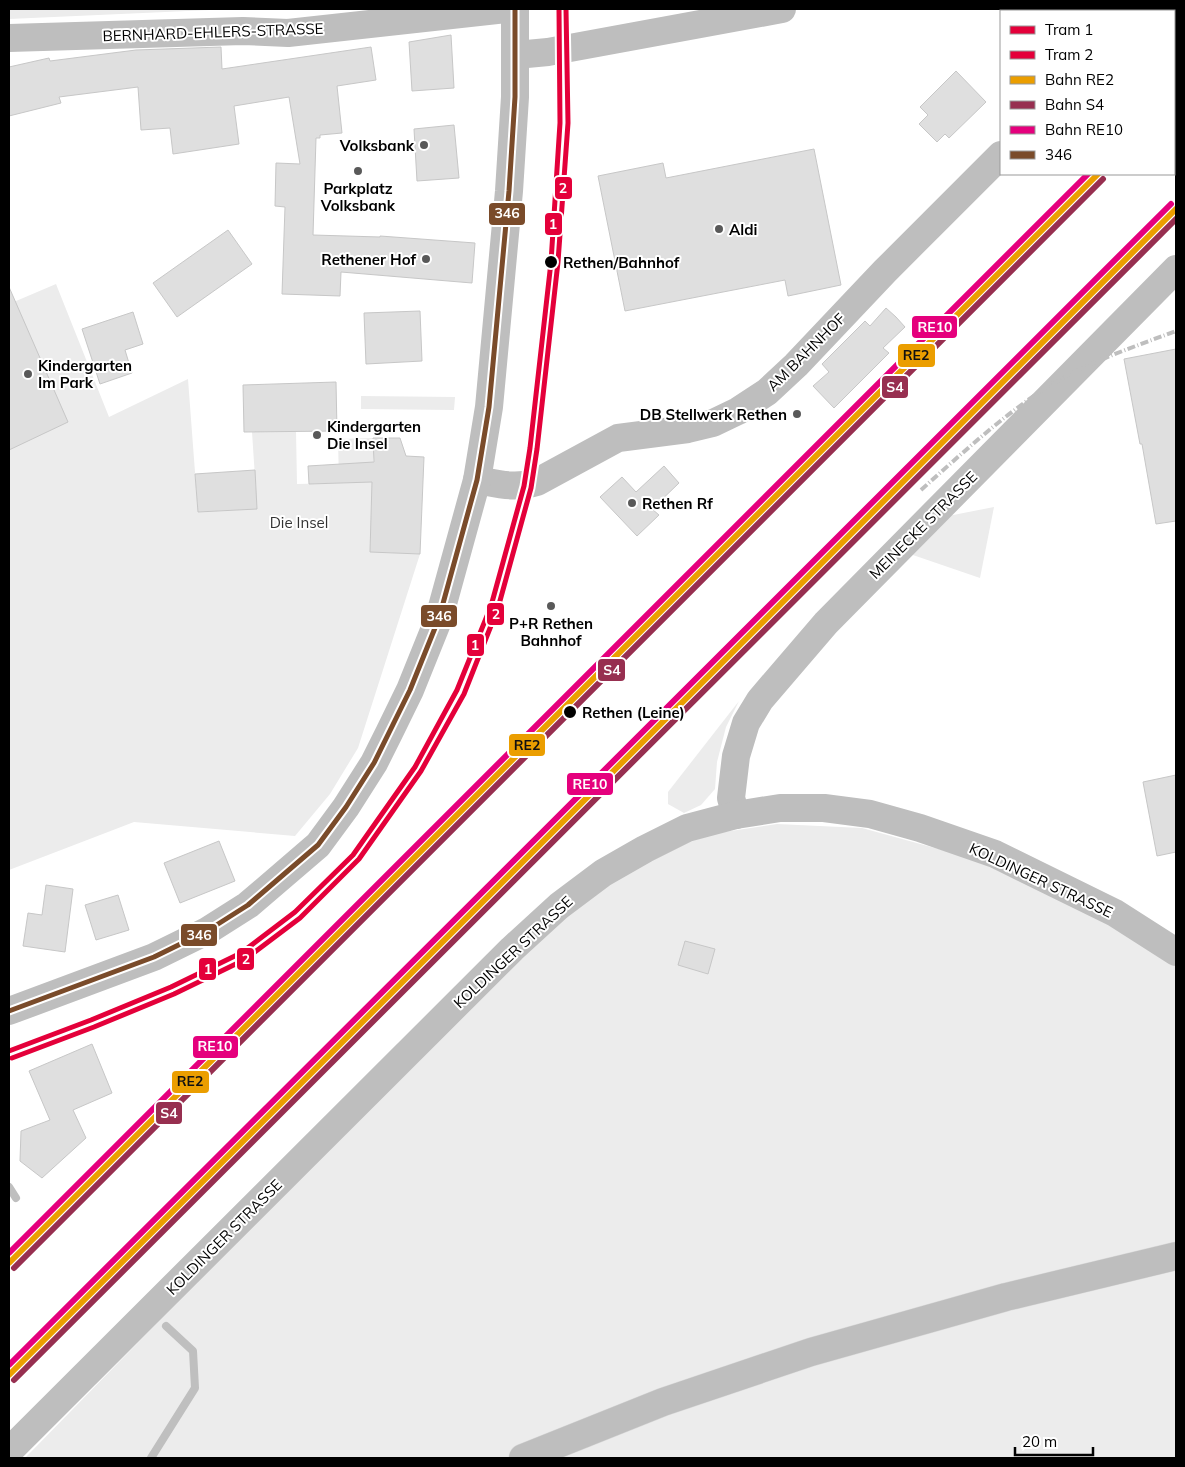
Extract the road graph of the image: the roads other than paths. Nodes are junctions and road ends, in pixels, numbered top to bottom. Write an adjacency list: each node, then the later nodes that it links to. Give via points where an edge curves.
1 (506, 9): 4 (street, BERNHARD-EHLERS-STRASSE, via 288,32)
2 (515, 9): 5 (street)
3 (782, 9): 5 (street)
4 (9, 38)
5 (516, 56): 8 (street, via 509,191 493,373)
6 (1000, 156): 8 (street, AM BAHNHOF, via 796,366 767,392 738,411 688,430 618,438 524,486)
7 (1176, 269): 9 (street, MEINECKE STRASSE, via 826,623 760,700 746,723 736,756 731,798)
8 (477, 480): 11 (street, via 440,618 410,690 374,763 318,845 248,905 207,931 154,957)
9 (736, 815): 10 (street, KOLDINGER STRASSE, via 780,808 824,808 870,814 920,828 995,854 1115,914); 13 (street, KOLDINGER STRASSE, via 687,828 645,849 604,873 559,906 512,949)
10 (1176, 952)
11 (9, 1012)
12 (1176, 1256): 14 (street, via 1006,1297 811,1352 663,1402)
13 (9, 1451)
14 (523, 1458)

